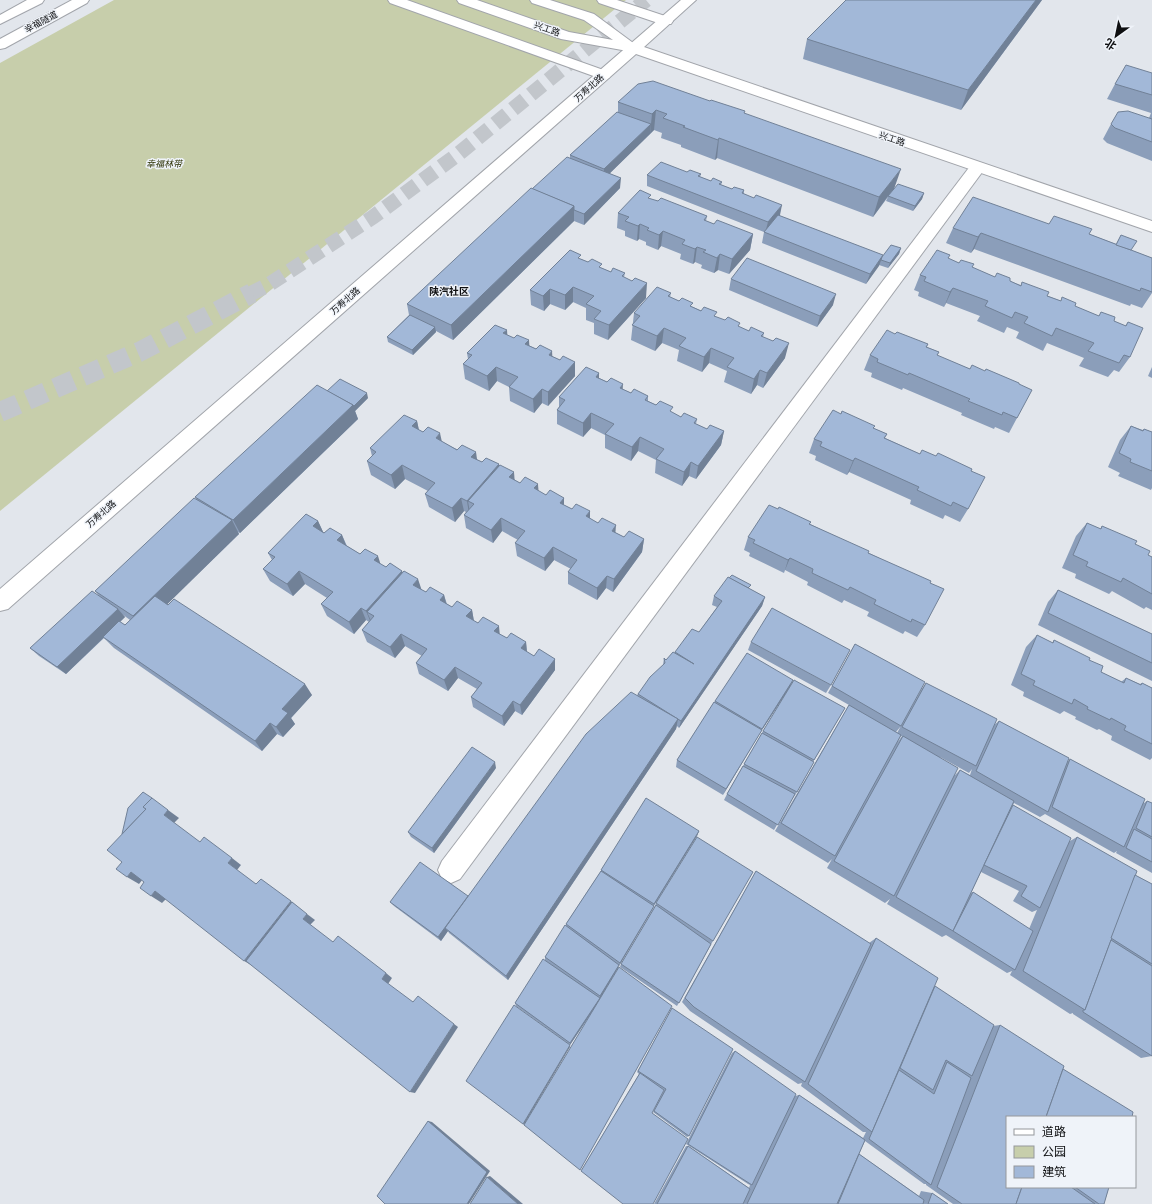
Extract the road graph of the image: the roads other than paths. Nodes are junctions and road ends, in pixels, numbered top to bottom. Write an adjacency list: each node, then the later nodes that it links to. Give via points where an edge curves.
1 (37, 0): 8 (street)
2 (82, 0): 10 (street, 幸福隧道)
3 (395, 0): 12 (street)
4 (464, 0): 11 (street, 兴工路, via 566,36)
5 (537, 0): 11 (street, 兴工路, via 589,17)
6 (604, 0): 9 (street)
7 (689, 0): 9 (street, 万寿北路)
8 (0, 20)
9 (666, 21): 11 (street, 万寿北路)
10 (0, 45)
11 (633, 48): 12 (street, 万寿北路); 13 (street, 兴工路)
12 (604, 75): 15 (street, 万寿北路)
13 (977, 168): 14 (street, 兴工路); 16 (street)
14 (1152, 227)
15 (0, 602)
16 (451, 870)

